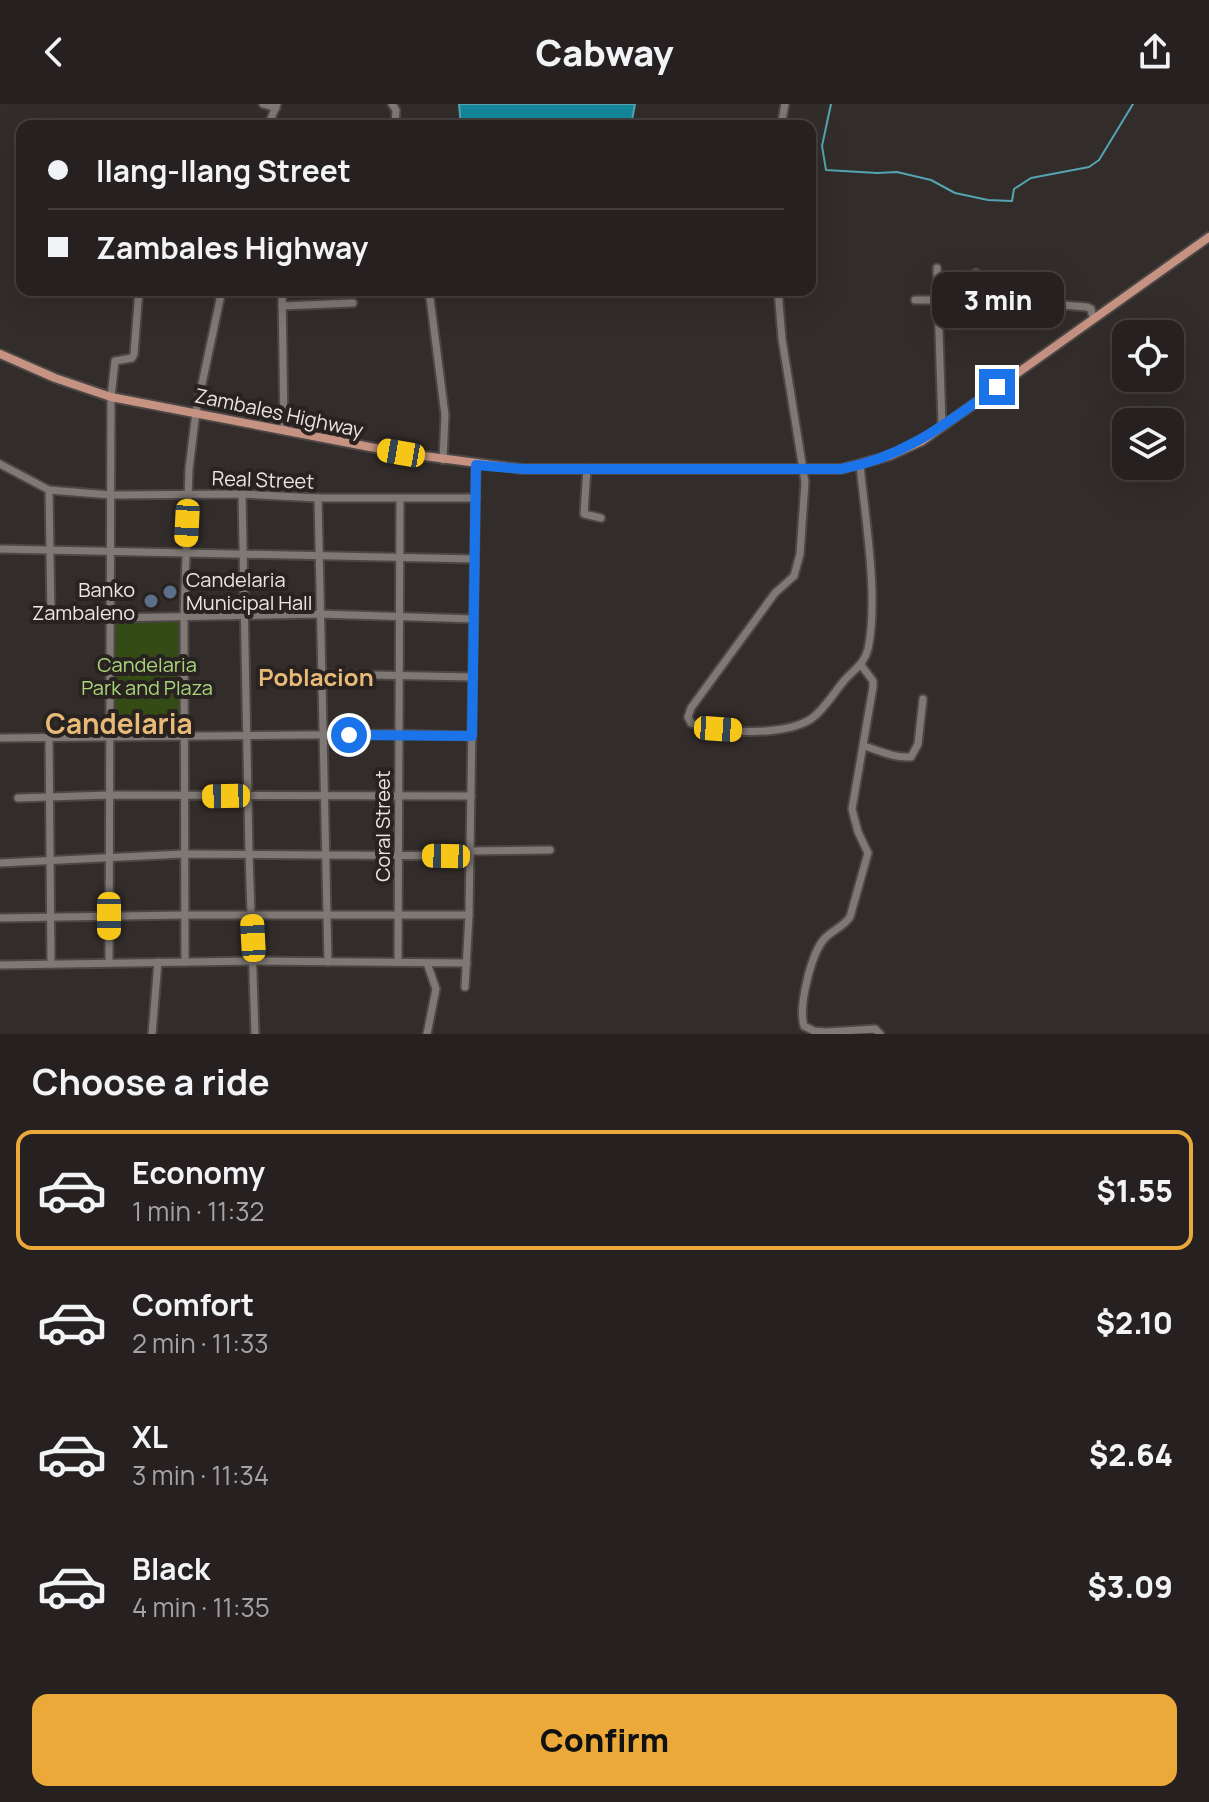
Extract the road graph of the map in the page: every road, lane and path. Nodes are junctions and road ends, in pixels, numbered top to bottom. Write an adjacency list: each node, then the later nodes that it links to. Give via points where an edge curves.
1 (263, 104): 2 (street)
2 (276, 106)
3 (1209, 237): 15 (main road, Zambales Highway)
4 (937, 268): 12 (street)
5 (976, 273): 15 (street, via 976,287 988,299 1087,307)
6 (139, 296): 17 (street, via 134,354 115,361)
7 (221, 296): 18 (street)
8 (282, 296): 14 (street)
9 (430, 296): 21 (street, via 445,415)
10 (778, 296): 26 (street)
11 (915, 300): 12 (street)
12 (938, 300): 19 (street)
13 (353, 303): 14 (street)
14 (282, 306): 20 (street)
15 (1093, 318): 19 (main road, Zambales Highway)
16 (0, 354): 17 (main road, Zambales Highway)
17 (111, 397): 18 (main road, Zambales Highway); 30 (street)
18 (196, 412): 20 (main road, Zambales Highway); 28 (street)
19 (942, 426): 24 (main road, Zambales Highway, via 906,449)
20 (284, 429): 21 (main road, Zambales Highway)
21 (443, 460): 23 (main road, Zambales Highway)
22 (0, 464): 27 (street)
23 (476, 465): 25 (main road, Zambales Highway); 33 (street)
24 (860, 465): 26 (main road, Zambales Highway); 49 (street, via 871,607 869,644)
25 (587, 468): 26 (main road, Zambales Highway); 34 (street, via 584,514)
26 (803, 470): 49 (street, via 802,543 794,576 770,599 687,719 695,725 746,731 798,725 817,714)
27 (49, 490): 30 (street, Real Street); 36 (street)
28 (188, 494): 29 (street, Real Street); 30 (street, Real Street); 39 (street)
29 (242, 494): 31 (street, Real Street); 38 (street)
30 (111, 495): 37 (street)
31 (318, 498): 32 (street, Real Street); 40 (street)
32 (400, 498): 33 (street, Real Street); 41 (street, Coral Street)
33 (476, 498): 42 (street)
34 (601, 518)
35 (0, 549): 36 (street)
36 (50, 549): 37 (street); 46 (street, via 51,617)
37 (110, 550): 39 (street); 46 (street)
38 (243, 552): 39 (street); 40 (street); 44 (street)
39 (185, 553): 45 (street)
40 (320, 555): 41 (street); 43 (street)
41 (400, 557): 42 (street); 47 (street, Coral Street)
42 (474, 559): 48 (street)
43 (320, 614): 44 (street); 47 (street); 50 (street)
44 (245, 615): 45 (street); 59 (street)
45 (184, 616): 46 (street); 61 (street)
46 (111, 618): 58 (street)
47 (399, 618): 48 (street); 51 (street, Coral Street)
48 (474, 619): 52 (street)
49 (861, 665): 62 (street, via 873,681)
50 (322, 674): 51 (street); 55 (street)
51 (399, 674): 52 (street); 54 (street, Coral Street)
52 (473, 677): 56 (street)
53 (923, 699): 62 (street, via 918,744 911,757 890,757)
54 (399, 734): 55 (street); 56 (street); 66 (street, Coral Street)
55 (324, 735): 59 (street); 65 (street)
56 (472, 736): 68 (street)
57 (49, 737): 58 (street); 60 (street); 69 (street)
58 (110, 737): 61 (street); 63 (street)
59 (247, 737): 61 (street); 64 (street)
60 (0, 738)
61 (184, 738): 67 (street)
62 (864, 746): 102 (street, via 852,809 868,853 865,869 850,917 816,952 802,1021 814,1031 875,1029)
63 (110, 795): 67 (street); 69 (street); 77 (street)
64 (247, 795): 65 (street); 67 (street); 72 (street)
65 (325, 795): 66 (street); 74 (street)
66 (398, 795): 68 (street); 76 (street, Coral Street)
67 (183, 796): 73 (street)
68 (471, 796): 75 (street)
69 (48, 797): 70 (street); 78 (street)
70 (18, 798)
71 (550, 850): 75 (street)
72 (249, 853): 73 (street); 74 (street); 81 (street)
73 (183, 854): 77 (street); 80 (street)
74 (325, 854): 76 (street); 82 (street)
75 (470, 854): 76 (street); 84 (street)
76 (398, 855): 83 (street, Coral Street)
77 (111, 857): 78 (street); 85 (street)
78 (49, 859): 79 (street); 87 (street)
79 (0, 863)
80 (184, 915): 81 (street); 85 (street); 91 (street)
81 (252, 915): 82 (street); 88 (street)
82 (328, 915): 83 (street); 92 (street)
83 (398, 915): 84 (street); 93 (street, Coral Street)
84 (469, 915): 95 (street)
85 (109, 916): 87 (street); 89 (street)
86 (0, 918): 87 (street)
87 (49, 918): 96 (street)
88 (254, 961): 91 (street); 92 (street); 100 (street)
89 (109, 962): 90 (street); 96 (street)
90 (158, 962): 91 (street); 99 (street)
91 (185, 962)
92 (328, 962): 93 (street)
93 (398, 962): 94 (street)
94 (427, 963): 95 (street); 101 (street, via 436,989)
95 (467, 963): 98 (street)
96 (51, 964): 97 (street)
97 (0, 965)
98 (465, 987)
99 (152, 1034)
100 (255, 1034)
101 (427, 1034)
102 (880, 1034)

